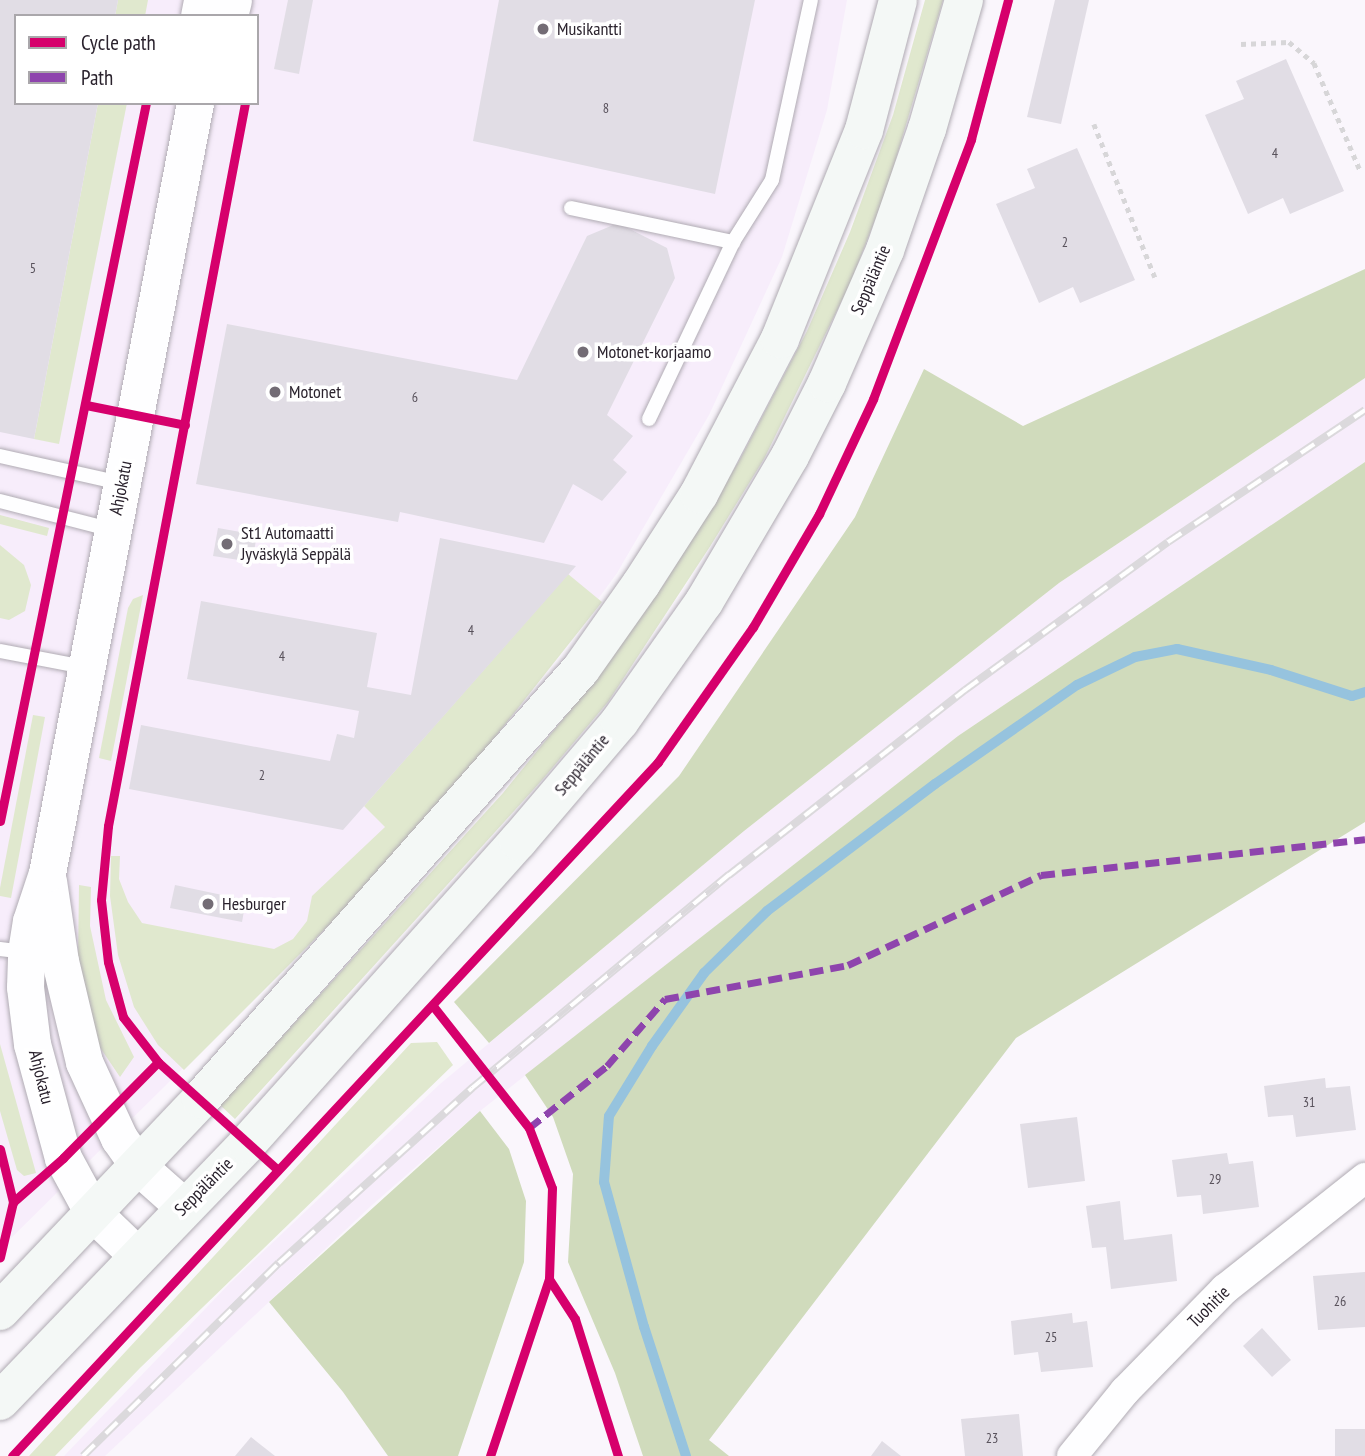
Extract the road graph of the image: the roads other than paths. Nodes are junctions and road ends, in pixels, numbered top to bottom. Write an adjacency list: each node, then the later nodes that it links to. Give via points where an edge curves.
1 (811, 0): 6 (lane, via 772,180)
2 (898, 0): 16 (main road, via 864,130 780,339 699,494 641,584 581,669)
3 (964, 0): 18 (main road, Seppäläntie, via 927,129 885,250 790,456 704,602 620,721 519,841 247,1143)
4 (195, 105): 9 (street, Ahjokatu)
5 (571, 208): 6 (lane)
6 (733, 243): 7 (lane)
7 (649, 419)
8 (0, 456): 9 (lane)
9 (123, 483): 11 (street, Ahjokatu)
10 (0, 500): 11 (lane)
11 (113, 530): 13 (street, Ahjokatu)
12 (0, 651): 13 (lane)
13 (84, 667): 14 (street, Ahjokatu)
14 (47, 873): 15 (street, Ahjokatu, via 31,920); 16 (street, Ahjokatu, via 60,961 84,1062 119,1138)
15 (13, 950): 19 (street, Ahjokatu, via 25,987 32,1044 46,1100 64,1158)
16 (139, 1167): 18 (street, Ahjokatu); 19 (main road)
17 (1365, 1178): 23 (street, Tuohitie, via 1225,1289 1125,1391)
18 (184, 1206): 20 (main road, Seppäläntie)
19 (93, 1213): 20 (street, Ahjokatu); 21 (main road)
20 (138, 1256): 22 (main road, Seppäläntie)
21 (0, 1311)
22 (0, 1401)
23 (1072, 1456)

